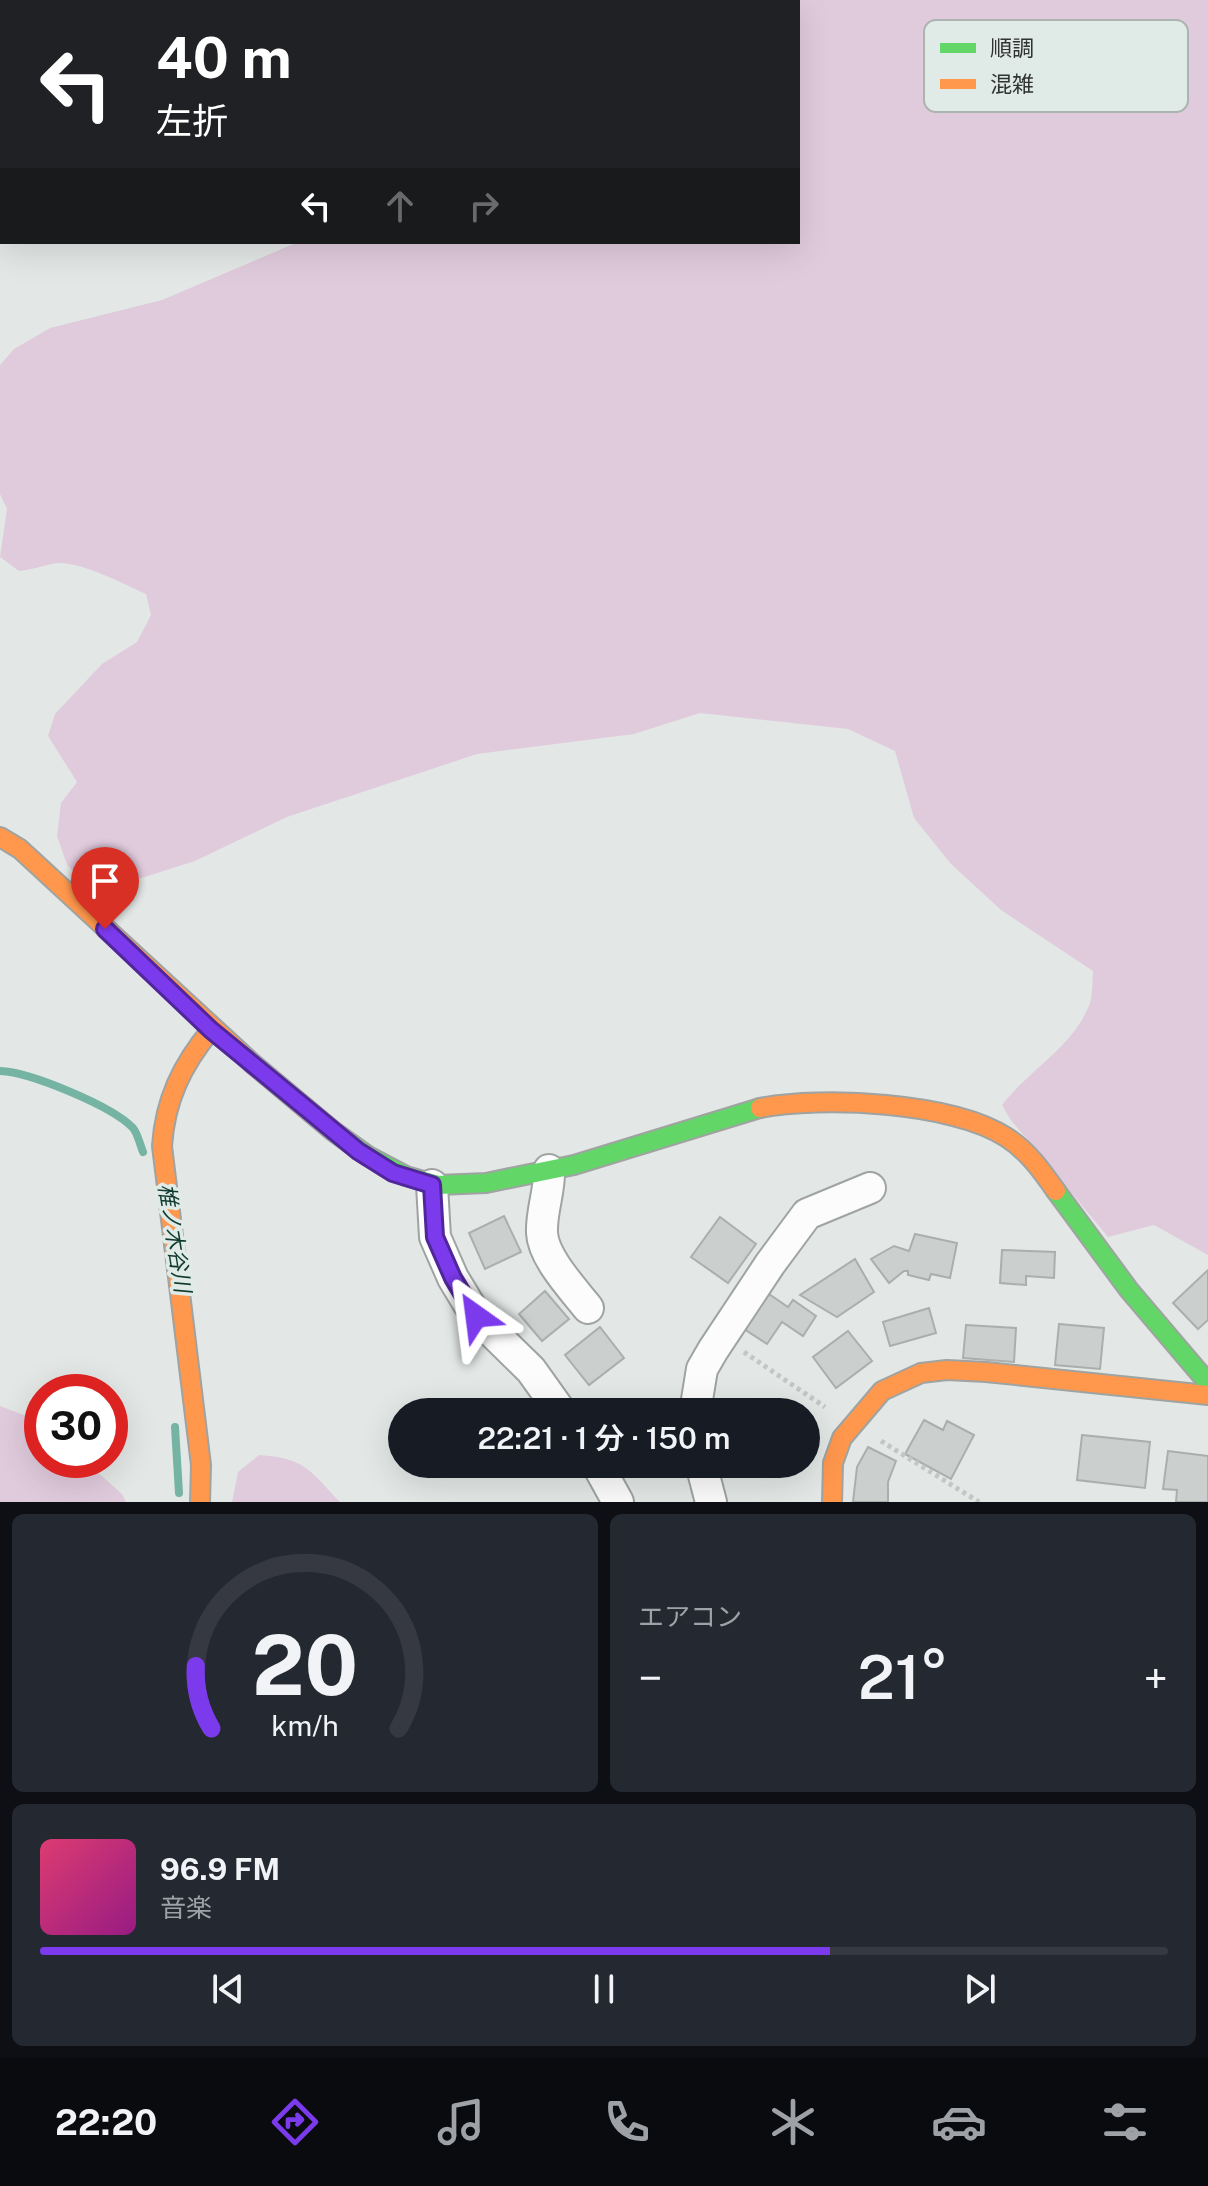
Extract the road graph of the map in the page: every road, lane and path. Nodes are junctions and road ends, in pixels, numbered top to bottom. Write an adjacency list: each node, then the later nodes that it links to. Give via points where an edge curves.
1 (0, 837): 2 (street, via 20,849)
2 (211, 1030): 4 (street, via 358,1151 393,1173); 16 (street, via 170,1091 162,1122 201,1465)
3 (549, 1170): 4 (street, via 472,1184); 6 (street, via 542,1236 558,1271); 8 (street, via 781,1103 854,1102 963,1118 1016,1144 1048,1179 1148,1316)
4 (432, 1185): 10 (street, via 435,1237 453,1278 476,1316 531,1370)
5 (870, 1188): 11 (street, via 807,1214 713,1350 702,1369)
6 (588, 1308)
7 (743, 1352): 12 (path)
8 (1208, 1383)
9 (1208, 1395): 19 (street, via 986,1372 921,1373 882,1391 842,1438 833,1463)
10 (551, 1398)
11 (697, 1398)
12 (828, 1408)
13 (870, 1434): 20 (path)
14 (605, 1478): 17 (street)
15 (705, 1478): 18 (street)
16 (200, 1502)
17 (618, 1502)
18 (711, 1502)
19 (832, 1502)
20 (979, 1502)

